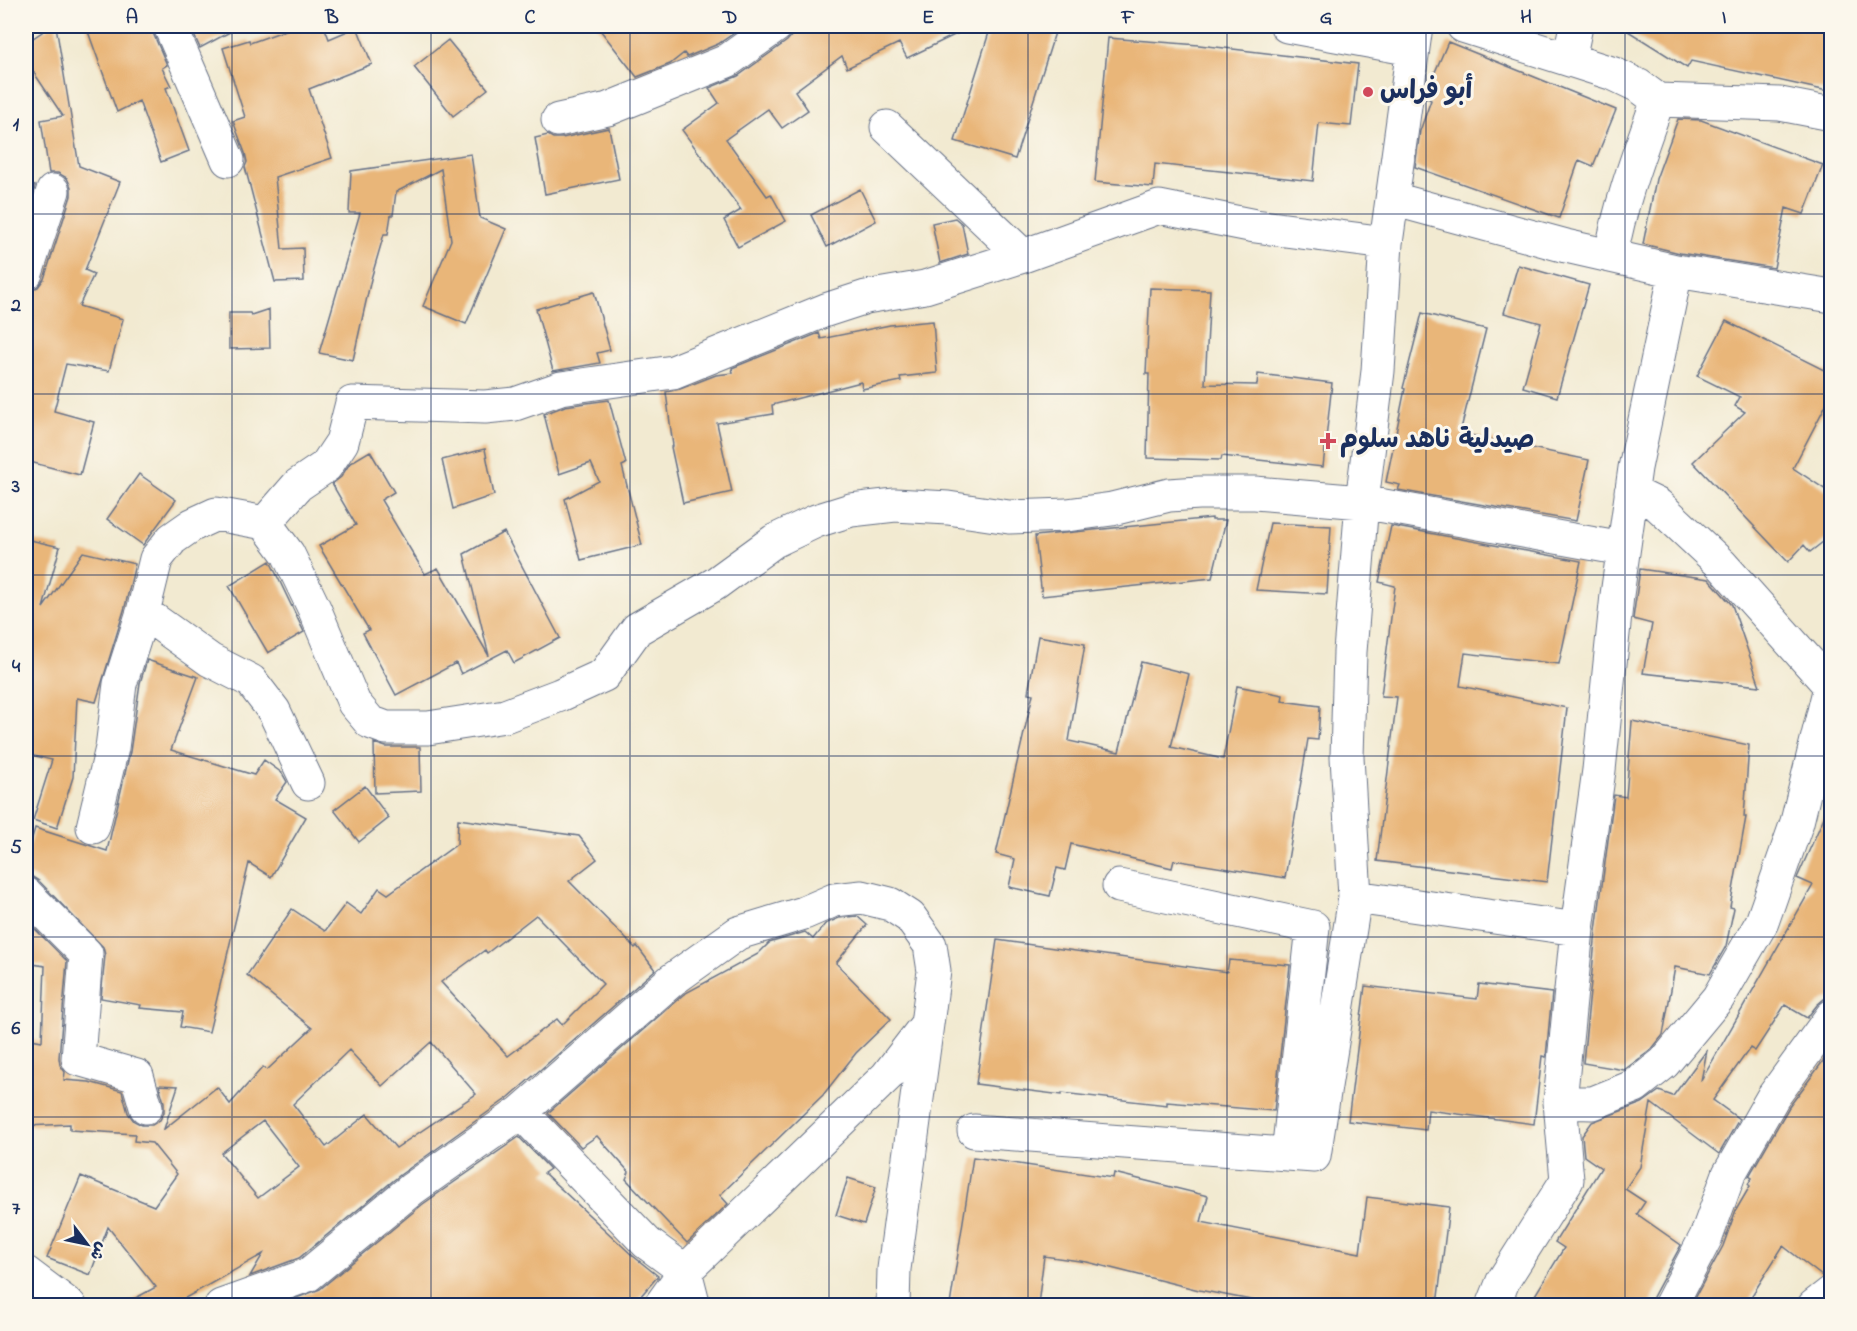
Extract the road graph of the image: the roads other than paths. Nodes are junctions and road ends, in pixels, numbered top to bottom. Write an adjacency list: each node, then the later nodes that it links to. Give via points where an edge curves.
1 (170, 26): 12 (street)
2 (776, 26): 10 (street, via 728,61 608,109)
3 (1287, 26): 6 (street)
4 (1463, 26): 7 (street)
5 (1576, 26): 7 (street)
6 (1414, 37): 14 (street)
7 (1569, 59): 8 (street, via 1614,74)
8 (1658, 100): 9 (street, via 1780,104); 17 (street, via 1631,179)
9 (1832, 114)
10 (558, 120)
11 (887, 127): 16 (street)
12 (228, 160)
13 (53, 191): 19 (street)
14 (1393, 199): 15 (street); 17 (street)
15 (1386, 243): 16 (street, via 1255,226 1158,207); 22 (street, via 1378,371)
16 (1023, 256): 23 (street, via 925,287 866,297 826,310 673,372 561,388 515,404 485,407 352,403 342,442 326,466 298,484)
17 (1611, 256): 18 (street)
18 (1676, 271): 20 (street); 21 (street)
19 (26, 273)
20 (1832, 296)
21 (1631, 492): 24 (street); 26 (street, via 1658,505 1721,564)
22 (1362, 502): 23 (street, via 1255,492 1169,495 1112,509 1009,517 895,505 850,510 816,520 774,541 715,584 637,629 604,675 505,716 428,728 386,728 370,722 354,703 288,554); 24 (street); 31 (street, via 1350,652 1347,757)
23 (265, 523): 25 (street, via 216,514 172,539 156,559)
24 (1623, 549): 32 (street)
25 (143, 612): 27 (street, via 210,660 251,681 274,711); 28 (street, via 120,684 112,748)
26 (1831, 687): 35 (street, via 1797,822 1762,922 1718,998 1664,1063 1635,1086 1593,1103)
27 (308, 783)
28 (93, 827)
29 (1119, 886): 39 (street, via 1312,927)
30 (26, 894): 36 (street, via 86,954 78,1059 137,1076)
31 (1354, 897): 32 (street); 39 (street, via 1314,1156)
32 (1577, 929): 35 (street)
33 (1832, 1016): 49 (street, via 1773,1097 1729,1174 1706,1237)
34 (927, 1024): 37 (street, via 934,971 930,945 910,917 890,904 862,897 834,900 738,933 672,980); 40 (street, via 887,1076); 47 (street, via 894,1269)
35 (1560, 1102): 48 (street, via 1568,1180 1503,1281)
36 (146, 1107)
37 (521, 1112): 40 (street, via 647,1243); 44 (street, via 412,1190 308,1275)
38 (974, 1131): 39 (street)
39 (1288, 1154)
40 (685, 1271): 45 (street); 46 (street)
41 (26, 1273): 43 (street)
42 (1832, 1292): 50 (street)
43 (70, 1305)
44 (221, 1305)
45 (660, 1305)
46 (694, 1305)
47 (893, 1305)
48 (1493, 1305)
49 (1670, 1305)
50 (1814, 1305)

